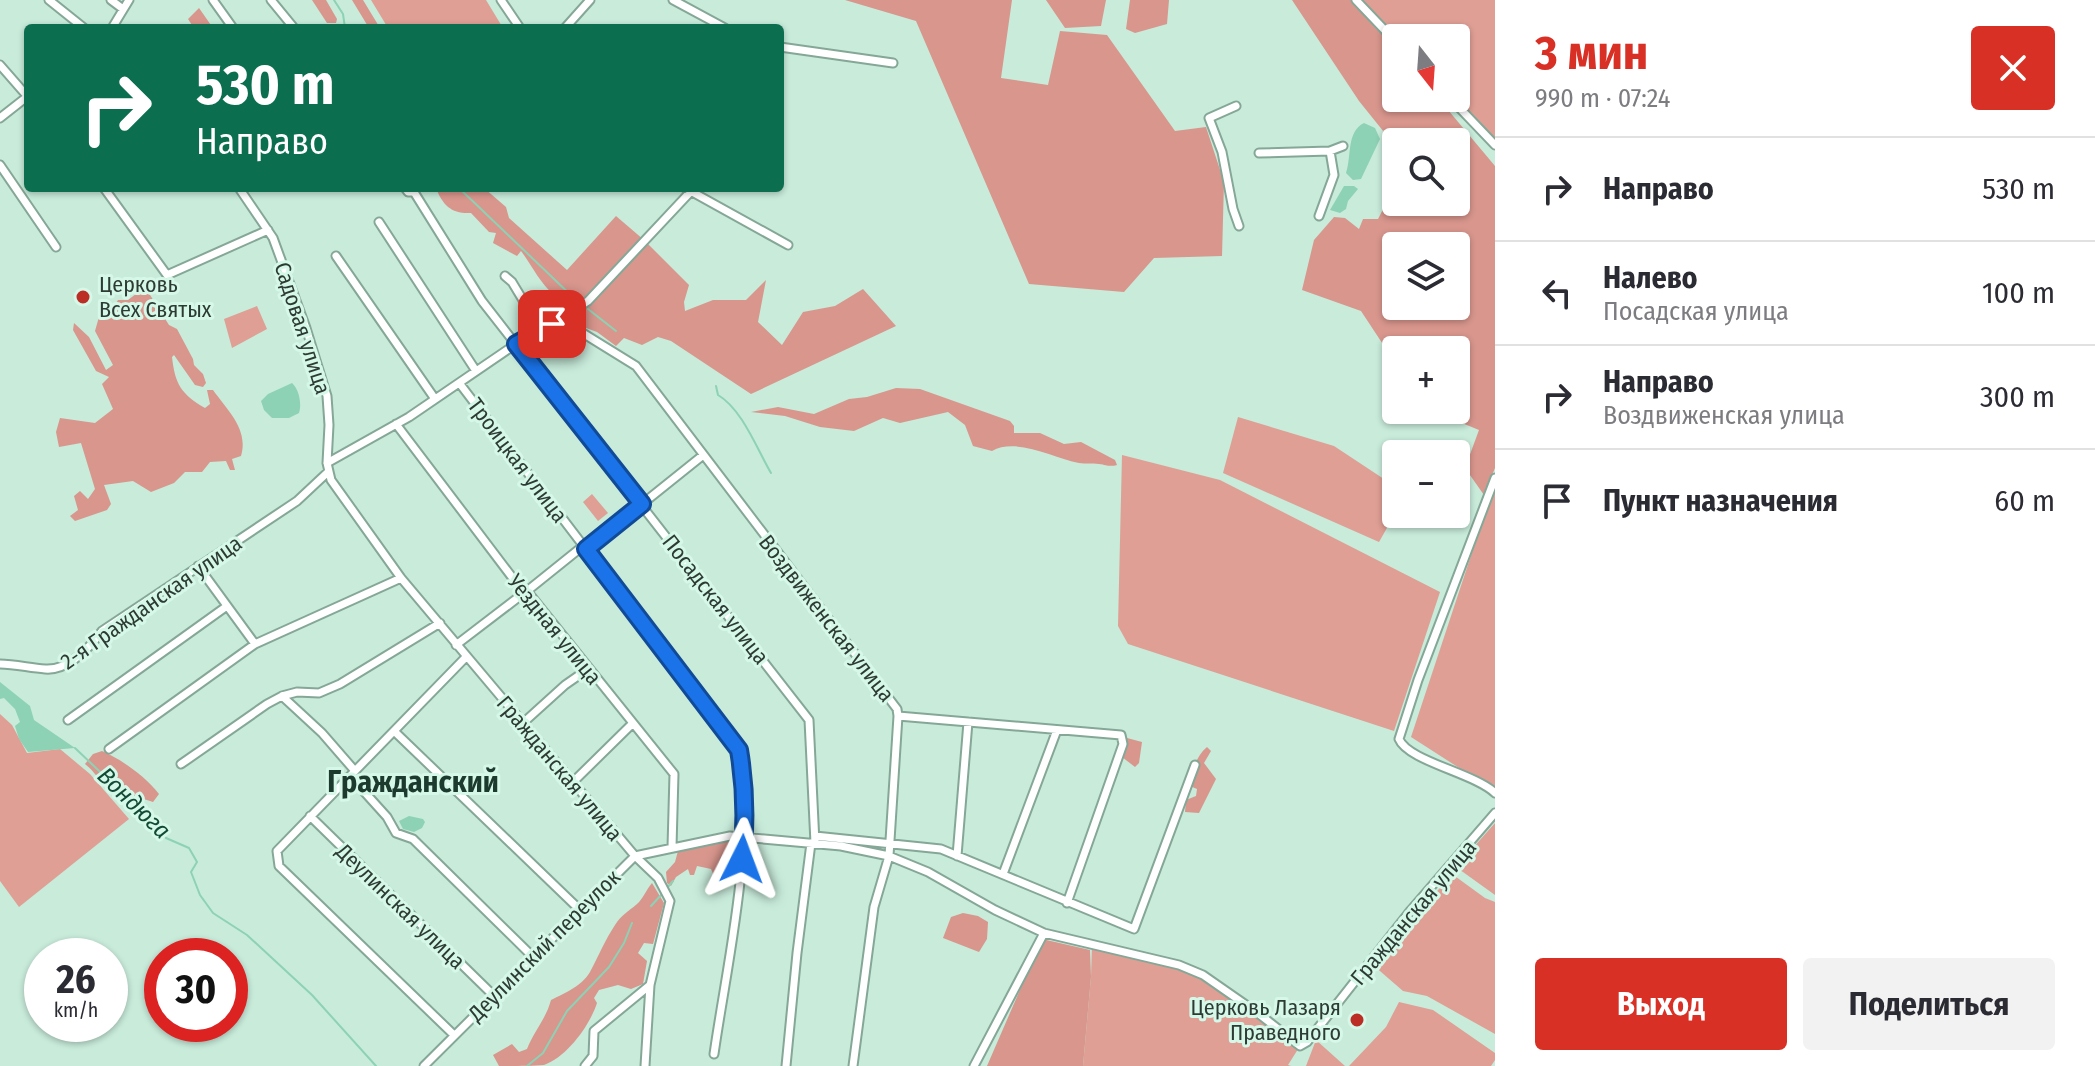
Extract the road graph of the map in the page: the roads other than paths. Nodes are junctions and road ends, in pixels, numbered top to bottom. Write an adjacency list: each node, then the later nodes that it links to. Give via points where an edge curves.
1 (49, 0): 11 (street)
2 (111, 0): 10 (street)
3 (129, 0): 10 (street)
4 (213, 0): 13 (street)
5 (271, 0): 14 (street)
6 (501, 0): 15 (street)
7 (590, 0): 16 (street)
8 (673, 0): 17 (street)
9 (1356, 0): 18 (street)
10 (123, 9): 12 (street)
11 (79, 24)
12 (114, 24)
13 (230, 24)
14 (291, 24)
15 (517, 24)
16 (569, 24)
17 (718, 24)
18 (1382, 27)
19 (784, 48): 20 (street)
20 (893, 63)
21 (0, 65): 22 (street)
22 (24, 92)
23 (24, 99): 26 (street)
24 (1236, 106): 39 (street, via 1209,118)
25 (1463, 112): 27 (street)
26 (0, 118)
27 (1495, 145)
28 (1343, 146): 29 (street)
29 (1330, 151): 30 (street); 37 (street, via 1334,175)
30 (1259, 153)
31 (0, 165): 42 (street)
32 (107, 192): 40 (street, via 167,275)
33 (242, 192): 40 (street, Садовая улица)
34 (414, 192): 47 (street, Посадская улица, via 482,301)
35 (688, 192): 45 (street, via 588,301)
36 (694, 192): 41 (street)
37 (1319, 216)
38 (379, 222): 48 (street)
39 (1239, 226)
40 (268, 230): 53 (street, Садовая улица, via 327,396)
41 (788, 245)
42 (56, 247)
43 (336, 256): 50 (street)
44 (505, 276): 46 (street)
45 (560, 319): 46 (street); 52 (street, Воздвиженская улица, via 636,366)
46 (541, 330): 47 (street)
47 (516, 344): 48 (street); 55 (street, Посадская улица)
48 (476, 371): 49 (street)
49 (460, 384): 50 (street); 56 (street, Троицкая улица)
50 (435, 399): 51 (street)
51 (396, 424): 53 (street); 59 (street, Уездная улица)
52 (702, 456): 55 (street); 68 (street, Воздвиженская улица, via 894,703)
53 (329, 472): 57 (street, 2-я Гражданская улица, via 297,501); 58 (street, Гражданская улица)
54 (1495, 478): 80 (street, via 1399,739 1408,751)
55 (642, 504): 56 (street); 84 (street, Посадская улица, via 809,720)
56 (584, 547): 59 (street); 83 (street, Троицкая улица, via 739,750)
57 (198, 566): 60 (street); 65 (street, 2-я Гражданская улица, via 57,668)
58 (401, 578): 61 (street, Гражданская улица); 62 (street)
59 (526, 592): 63 (street); 66 (street, Уездная улица)
60 (227, 606): 62 (street); 69 (street)
61 (440, 623): 63 (street, Гражданская улица); 67 (street, via 340,684 319,693)
62 (255, 644): 75 (street)
63 (456, 645): 64 (street, Гражданская улица)
64 (466, 657): 71 (street, Гражданская улица); 74 (street)
65 (0, 664)
66 (588, 669): 71 (street); 72 (street, Уездная улица)
67 (282, 696): 76 (street); 78 (street, via 322,733)
68 (898, 716): 70 (street); 85 (street, Воздвиженская улица)
69 (68, 720)
70 (968, 722): 73 (street); 89 (street)
71 (523, 723): 79 (street, Гражданская улица)
72 (632, 724): 79 (street); 86 (street, Уездная улица, via 674,774)
73 (1057, 730): 90 (street); 91 (street, via 1121,735 1123,744)
74 (394, 731): 78 (street); 92 (street)
75 (109, 749)
76 (181, 764)
77 (1195, 765): 91 (street, via 1134,929)
78 (352, 773): 82 (street); 94 (street, via 396,833 413,839)
79 (572, 783): 87 (street, Гражданская улица)
80 (1495, 793)
81 (1495, 813): 93 (street, Гражданская улица, via 1300,1046 1203,975)
82 (310, 816): 96 (street, Деулинская улица); 97 (street, via 277,851 279,866)
83 (745, 836): 84 (street, Гражданская улица); 86 (street, Гражданская улица); 98 (street, Троицкая улица)
84 (814, 841): 85 (street); 88 (street, Гражданская улица); 102 (street, Посадская улица)
85 (890, 843): 88 (street, Воздвиженская улица); 89 (street)
86 (672, 847): 87 (street, Гражданская улица)
87 (635, 856): 92 (street, Деулинский переулок); 95 (street, via 658,878 670,901)
88 (889, 856): 93 (street, Гражданская улица); 103 (street, Воздвиженская улица, via 874,907)
89 (957, 856): 90 (street)
90 (1003, 874): 91 (street)
91 (1067, 903)
92 (579, 909): 94 (street, Деулинский переулок)
93 (1044, 933): 104 (street)
94 (532, 956): 96 (street, Деулинский переулок)
95 (650, 985): 100 (street, via 594,1031 593,1056); 101 (street)
96 (493, 995): 97 (street, Деулинский переулок)
97 (454, 1035): 99 (street, Деулинский переулок)
98 (714, 1054)
99 (424, 1066)
100 (585, 1066)
101 (645, 1066)
102 (786, 1066)
103 (853, 1066)
104 (974, 1066)

